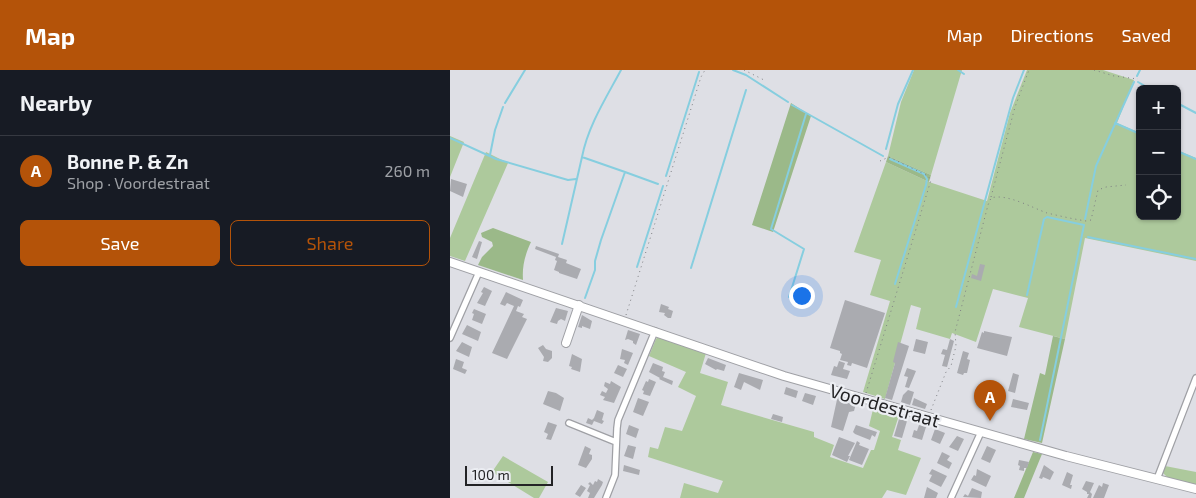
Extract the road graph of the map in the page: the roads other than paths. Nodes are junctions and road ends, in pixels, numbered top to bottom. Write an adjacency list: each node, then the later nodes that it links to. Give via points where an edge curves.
1 (450, 262): 2 (street, Voordestraat)
2 (479, 272): 3 (street, Voordestraat); 5 (street)
3 (579, 305): 4 (street, Voordestraat); 6 (street)
4 (655, 331): 9 (street, Voordestraat, via 784,376); 10 (street, via 618,420)
5 (450, 338)
6 (566, 343)
7 (1196, 378): 11 (street)
8 (569, 423): 10 (street)
9 (981, 432): 11 (street, Voordestraat); 14 (street)
10 (616, 442): 13 (street, via 614,476)
11 (1157, 479): 12 (street, Voordestraat)
12 (1196, 490)
13 (606, 498)
14 (951, 498)

